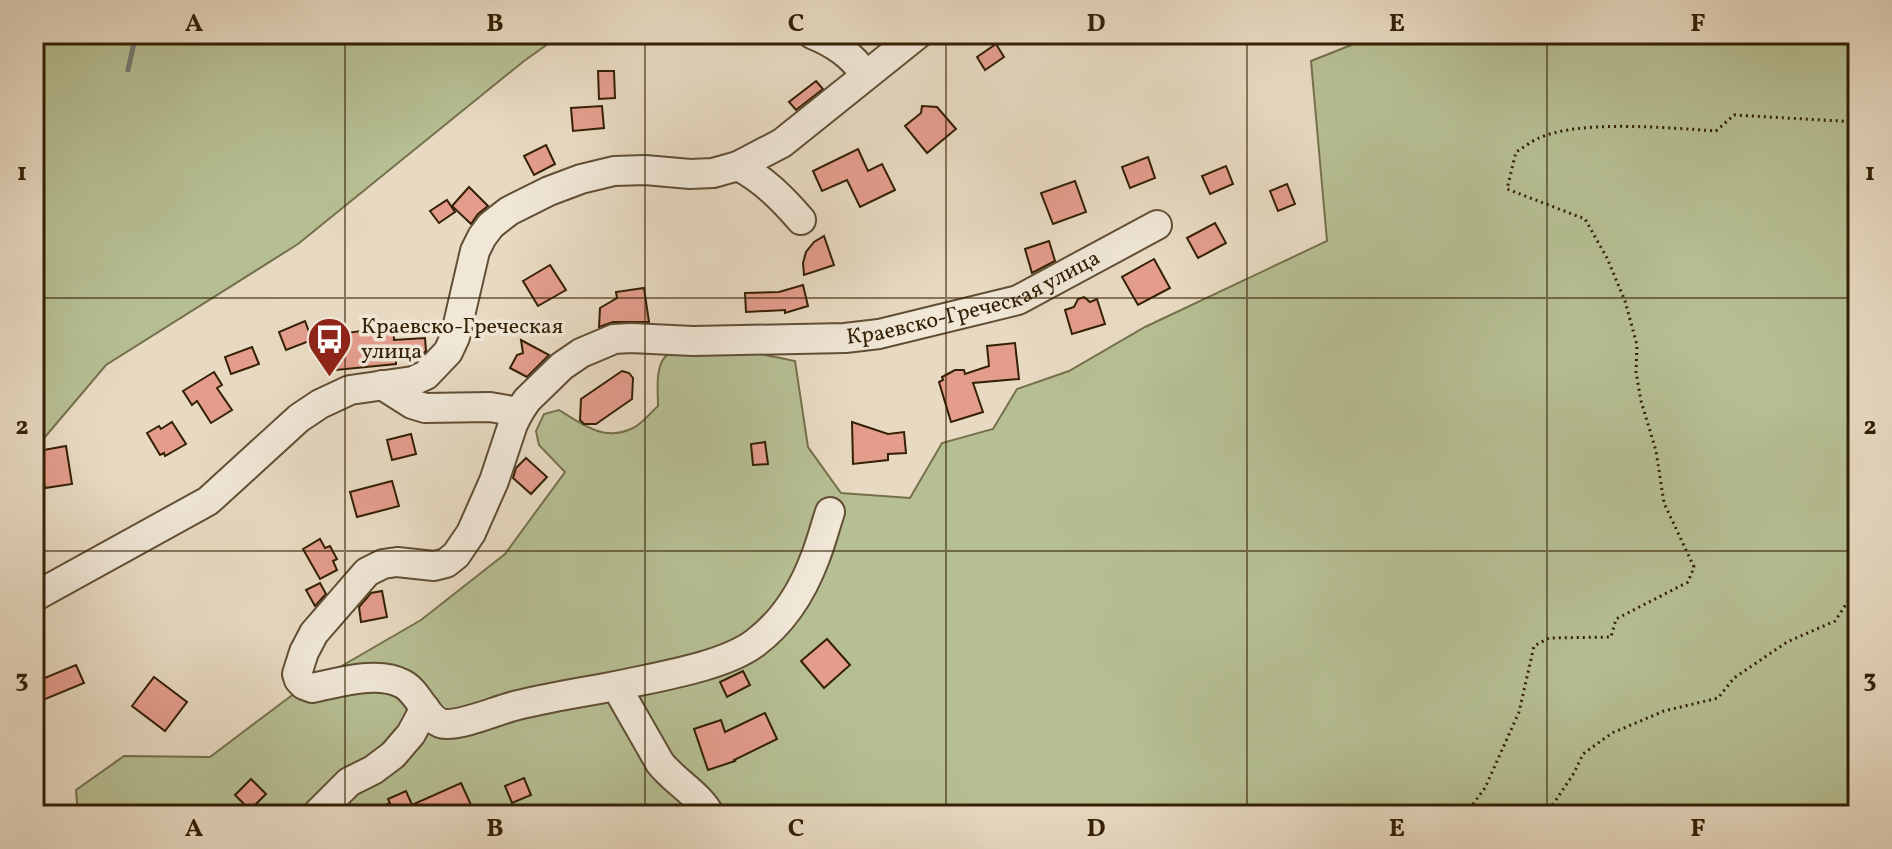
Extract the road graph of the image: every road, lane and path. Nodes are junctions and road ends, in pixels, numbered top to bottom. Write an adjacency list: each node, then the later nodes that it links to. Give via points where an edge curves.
1 (812, 34): 3 (street, via 852,57)
2 (918, 34): 3 (street)
3 (866, 75): 5 (street, via 782,143)
4 (1858, 122): 18 (path, via 1734,115 1716,131 1577,128 1539,138 1516,152 1507,189 1585,219 1607,258 1637,345 1636,372 1664,503 1694,567 1688,582 1616,619 1611,637 1549,638 1534,646 1519,712)
5 (738, 166): 6 (street, via 776,192); 8 (street, via 690,174 614,171 549,191 509,211 491,225 475,251 448,352 426,375)
6 (801, 220)
7 (1157, 225): 9 (street, Краевско-Греческая улица, via 1018,300 879,334 614,339 562,366)
8 (382, 385): 9 (street, via 425,408); 13 (street, via 350,390 320,404 208,501)
9 (519, 412): 15 (street, Краевско-Греческая улица, via 494,481 456,555 434,566 397,562 367,572 314,633 298,668 299,680 312,688 388,679 412,690)
10 (830, 512): 14 (street, via 815,561 796,598 753,644 691,670)
11 (1858, 565): 12 (path)
12 (1858, 585): 19 (path, via 1835,621 1776,649 1734,678 1718,698 1664,711 1612,733 1583,754)
13 (34, 597)
14 (616, 686): 15 (street, via 445,725); 17 (street, via 660,763)
15 (425, 708): 16 (street, via 393,755 349,782)
16 (316, 815)
17 (710, 815)
18 (1468, 815)
19 (1546, 815)

